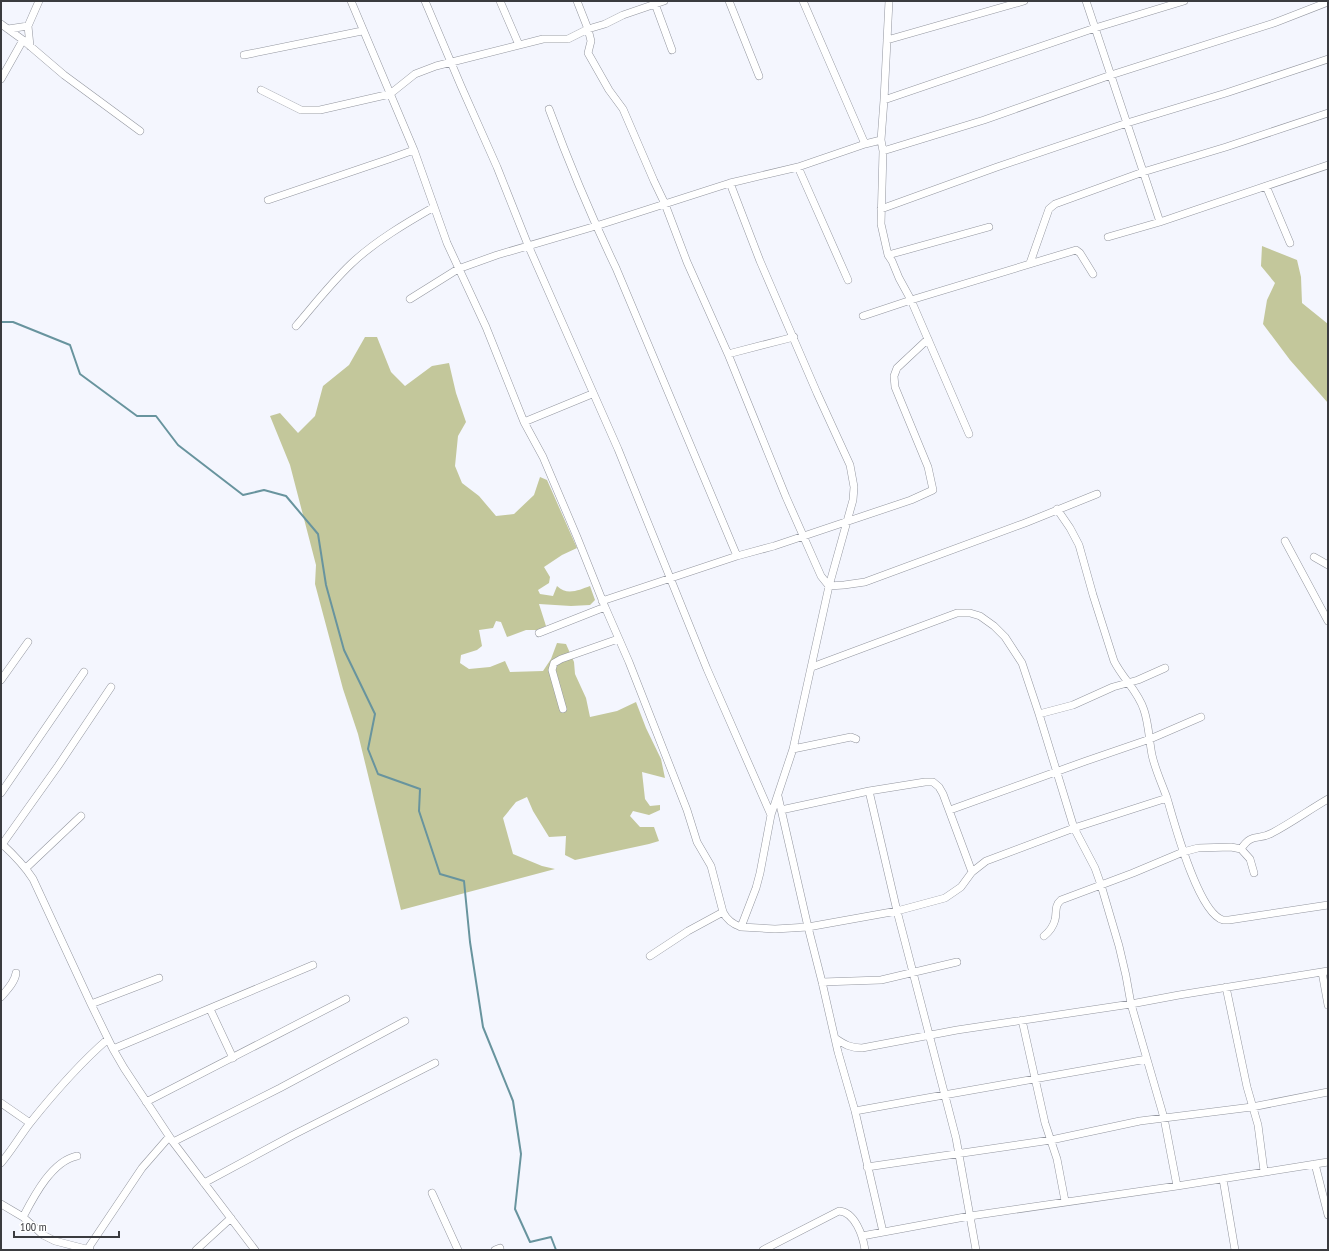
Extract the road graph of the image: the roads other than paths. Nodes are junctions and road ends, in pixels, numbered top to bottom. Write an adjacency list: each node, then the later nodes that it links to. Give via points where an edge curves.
1 (40, 1): 16 (street)
2 (351, 1): 20 (street)
3 (425, 1): 28 (street)
4 (500, 1): 23 (street)
5 (577, 1): 19 (street)
6 (664, 1): 13 (street)
7 (729, 1): 30 (street)
8 (803, 1): 40 (street)
9 (889, 1): 22 (street)
10 (1024, 1): 22 (street)
11 (1086, 1): 17 (street)
12 (1184, 1): 17 (street)
13 (654, 2): 19 (street, via 606,24); 25 (street)
14 (1328, 2): 29 (street, via 1274,23)
15 (1, 24): 18 (street)
16 (28, 26): 18 (street); 24 (street)
17 (1095, 28): 29 (street); 34 (street)
18 (8, 29): 21 (street)
19 (588, 29): 23 (street, via 568,39 543,39); 49 (street, via 591,41 588,53 608,90 623,109)
20 (362, 31): 26 (street); 33 (street)
21 (23, 40): 24 (street); 31 (street)
22 (887, 40): 34 (street)
23 (520, 45): 28 (street)
24 (30, 46): 38 (street, via 64,75)
25 (672, 50)
26 (244, 55)
27 (1328, 59): 37 (street)
28 (452, 63): 33 (street, via 415,74); 57 (street)
29 (1111, 75): 37 (street); 42 (street, via 984,120)
30 (759, 76)
31 (1, 79)
32 (261, 90): 33 (street, via 301,110 310,111)
33 (390, 94): 41 (street)
34 (884, 100): 39 (street)
35 (549, 109): 53 (street)
36 (1328, 113): 45 (street)
37 (1127, 123): 45 (street); 51 (street, via 997,166)
38 (140, 131)
39 (881, 140): 40 (street); 42 (street)
40 (864, 144): 44 (street)
41 (414, 150): 48 (street); 50 (street)
42 (883, 151): 51 (street)
43 (1328, 165): 47 (street)
44 (798, 167): 46 (street); 62 (street)
45 (1143, 172): 52 (street); 59 (street, via 1055,204 1049,209)
46 (730, 182): 49 (street); 67 (street, via 760,261)
47 (1266, 186): 52 (street); 56 (street)
48 (268, 200)
49 (665, 204): 53 (street); 69 (street, via 686,262)
50 (434, 207): 60 (street); 66 (street, via 401,227 351,264)
51 (881, 209): 58 (street, via 881,224)
52 (1160, 222): 55 (street)
53 (596, 226): 57 (street); 78 (street)
54 (988, 227): 58 (street)
55 (1108, 237)
56 (1290, 243)
57 (528, 245): 60 (street); 70 (street)
58 (888, 255): 64 (street)
59 (1030, 263): 61 (street, via 1076,250); 64 (street)
60 (458, 269): 63 (street); 71 (street, via 486,327)
61 (1093, 274)
62 (848, 280)
63 (410, 299)
64 (911, 300): 65 (street); 68 (street)
65 (863, 316)
66 (296, 326)
67 (794, 338): 69 (street); 75 (street, via 850,465 854,487)
68 (928, 339): 72 (street); 75 (street, via 897,368 894,376 895,387 928,467 933,490 912,500)
69 (728, 354): 76 (street)
70 (592, 394): 71 (street); 81 (street, via 618,449)
71 (524, 422): 83 (street, via 543,457)
72 (969, 434)
73 (1097, 494): 74 (street)
74 (1057, 510): 82 (street, via 865,582); 90 (street, via 1077,540 1092,595)
75 (846, 522): 76 (street); 82 (street)
76 (804, 536): 78 (street); 82 (street, via 821,576)
77 (1285, 540): 84 (street)
78 (737, 556): 81 (street)
79 (1314, 557): 80 (street)
80 (1328, 565)
81 (670, 578): 83 (street); 110 (street)
82 (829, 586): 88 (street)
83 (603, 604): 85 (street); 86 (street)
84 (1328, 621)
85 (539, 633)
86 (618, 639): 96 (street, via 554,663 552,670); 122 (street, via 687,810 693,832 711,866)
87 (28, 642): 92 (street)
88 (812, 667): 97 (street, via 957,613 970,613 980,616 1005,637 1022,663); 101 (street)
89 (1165, 668): 93 (street)
90 (1119, 671): 93 (street); 95 (street)
91 (84, 672): 104 (street)
92 (1, 680)
93 (1129, 683): 95 (street); 100 (street, via 1144,710)
94 (111, 687): 113 (street)
95 (1116, 687): 97 (street, via 1073,705)
96 (563, 709)
97 (1040, 714): 102 (street)
98 (1201, 717): 100 (street)
99 (856, 738): 101 (street)
100 (1150, 739): 102 (street); 106 (street, via 1152,756)
101 (793, 749): 105 (street)
102 (1058, 771): 109 (street); 112 (street)
103 (868, 791): 108 (street); 109 (street, via 933,782 939,787); 121 (street)
104 (1, 793)
105 (778, 796): 108 (street); 110 (street)
106 (1167, 798): 112 (street); 115 (street)
107 (1328, 799): 114 (street, via 1271,834 1251,839)
108 (780, 810): 124 (street)
109 (950, 810): 117 (street)
110 (771, 815): 123 (street, via 756,888)
111 (81, 816): 116 (street)
112 (1074, 828): 117 (street, via 986,861); 119 (street)
113 (1, 844): 116 (street)
114 (1241, 849): 115 (street, via 1210,847); 118 (street, via 1250,859)
115 (1183, 852): 119 (street); 120 (street, via 1201,895 1217,917 1223,920)
116 (26, 868): 137 (street)
117 (972, 872): 121 (street, via 961,887 945,898)
118 (1254, 873)
119 (1101, 885): 125 (street, via 1057,903 1054,924); 138 (street, via 1119,946)
120 (1328, 905)
121 (897, 911): 124 (street); 131 (street)
122 (723, 912): 123 (street, via 729,922); 126 (street)
123 (741, 927): 124 (street)
124 (808, 928): 133 (street)
125 (1044, 936)
126 (650, 956)
127 (957, 962): 131 (street)
128 (313, 965): 140 (street)
129 (1325, 971): 134 (street); 139 (street)
130 (16, 973): 135 (street, via 16,978)
131 (913, 973): 133 (street, via 881,980); 143 (street)
132 (158, 978): 137 (street)
133 (822, 982): 144 (street)
134 (1226, 987): 138 (street); 155 (street)
135 (1, 997)
136 (346, 999): 147 (street)
137 (91, 1004): 145 (street)
138 (1131, 1004): 141 (street); 148 (street)
139 (1328, 1005)
140 (210, 1009): 146 (street); 147 (street)
141 (1022, 1020): 143 (street); 150 (street)
142 (405, 1021): 159 (street, via 280,1088)
143 (930, 1036): 144 (street, via 858,1048 846,1046); 152 (street)
144 (835, 1038): 156 (street)
145 (108, 1039): 146 (street); 158 (street, via 71,1074)
146 (113, 1049): 153 (street)
147 (233, 1058): 153 (street)
148 (1147, 1060): 150 (street); 157 (street)
149 (435, 1063): 169 (street)
150 (1036, 1080): 152 (street); 160 (street)
151 (1328, 1092): 155 (street)
152 (944, 1094): 156 (street); 161 (street)
153 (146, 1102): 159 (street)
154 (1, 1103): 158 (street)
155 (1252, 1107): 157 (street); 167 (street, via 1258,1125)
156 (854, 1111): 166 (street)
157 (1164, 1118): 160 (street); 170 (street)
158 (30, 1123): 164 (street)
159 (171, 1140): 169 (street); 180 (street, via 142,1168)
160 (1051, 1140): 161 (street); 172 (street)
161 (960, 1154): 166 (street); 175 (street)
162 (77, 1156): 176 (street, via 68,1157 56,1167)
163 (1328, 1162): 165 (street)
164 (1, 1163)
165 (1315, 1164): 167 (street); 174 (street)
166 (867, 1168): 178 (street)
167 (1264, 1171): 168 (street)
168 (1223, 1179): 170 (street); 187 (street)
169 (204, 1183): 177 (street)
170 (1177, 1186): 172 (street)
171 (432, 1192): 183 (street)
172 (1065, 1201): 175 (street)
173 (1, 1204): 176 (street)
174 (1328, 1215)
175 (970, 1216): 178 (street); 186 (street)
176 (23, 1217): 180 (street, via 43,1235)
177 (231, 1218): 181 (street); 182 (street)
178 (883, 1232): 179 (street)
179 (862, 1236): 184 (street, via 850,1215 839,1212); 185 (street)
180 (88, 1250)
181 (196, 1250)
182 (255, 1250)
183 (458, 1250)
184 (763, 1250)
185 (865, 1250)
186 (976, 1250)
187 (1235, 1250)

